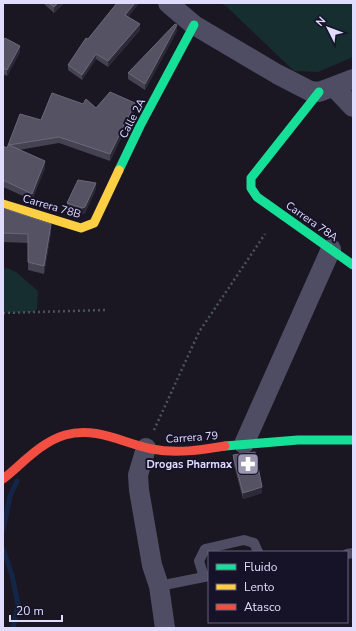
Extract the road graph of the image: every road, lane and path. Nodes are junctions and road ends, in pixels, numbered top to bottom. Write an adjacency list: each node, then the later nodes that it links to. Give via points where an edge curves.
1 (168, 3): 2 (street)
2 (194, 25): 4 (street); 7 (street, Calle 2A, via 140,126)
3 (353, 79): 4 (street)
4 (318, 89): 5 (street); 9 (street, Carrera 78A, via 251,178 252,188 257,197)
5 (353, 107)
6 (3, 204): 7 (street, Carrera 78B, via 81,228)
7 (94, 223)
8 (265, 234): 14 (path, via 198,332)
9 (331, 248): 10 (street, Carrera 78A); 15 (street)
10 (353, 265)
11 (105, 310): 12 (path)
12 (3, 313)
13 (353, 440): 15 (street, Carrera 79)
14 (149, 441): 15 (street, Carrera 79, via 174,452); 16 (street, Carrera 79, via 95,432 65,435 46,444); 19 (street, via 138,475 139,490 152,566)
15 (244, 444)
16 (3, 479)
17 (258, 551): 18 (lane, via 254,543 244,540 205,549 199,561)
18 (207, 576): 19 (lane)
19 (159, 586): 20 (street)
20 (165, 628)

